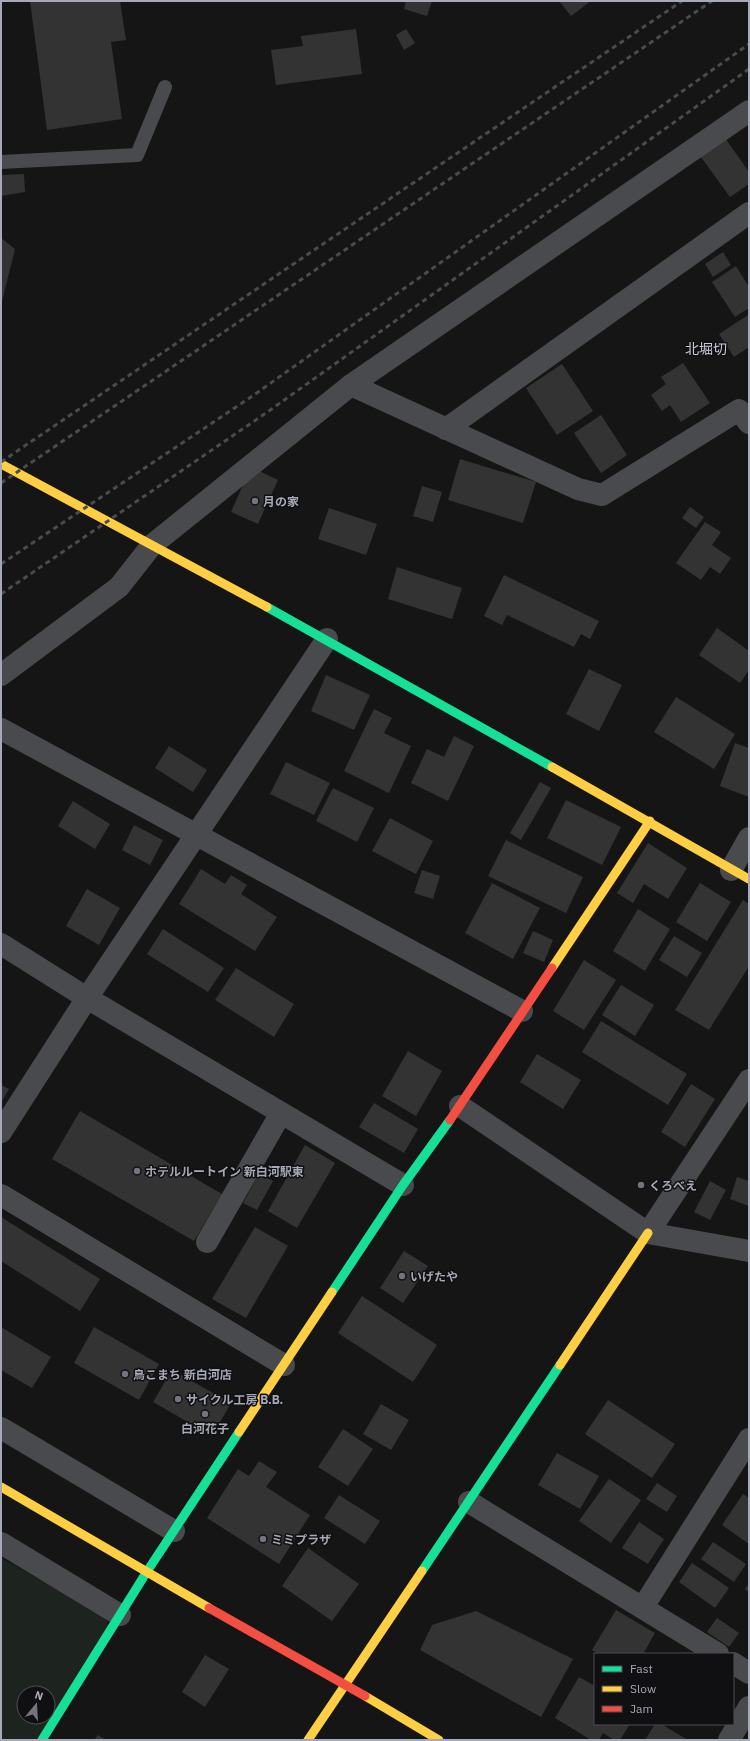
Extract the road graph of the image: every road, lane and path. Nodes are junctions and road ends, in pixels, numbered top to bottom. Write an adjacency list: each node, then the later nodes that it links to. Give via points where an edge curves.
1 (165, 88): 3 (lane, via 137,155)
2 (749, 111): 5 (street)
3 (1, 162)
4 (749, 213): 7 (street)
5 (351, 385): 7 (street); 9 (street)
6 (749, 424): 7 (street, via 739,410 602,495 578,489)
7 (446, 429)
8 (1, 464): 9 (street)
9 (152, 545): 10 (street); 11 (street, via 119,587)
10 (327, 639): 13 (street); 14 (street)
11 (1, 675)
12 (1, 729): 14 (street)
13 (650, 821): 16 (street); 19 (street)
14 (197, 834): 18 (street); 19 (street)
15 (749, 838): 16 (street)
16 (740, 875)
17 (1, 944): 18 (street)
18 (87, 998): 22 (street); 23 (street)
19 (522, 1011): 21 (street)
20 (749, 1080): 26 (street)
21 (460, 1106): 24 (street); 26 (street)
22 (280, 1113): 24 (street); 27 (street)
23 (1, 1132)
24 (403, 1185): 29 (street)
25 (1, 1195): 29 (street)
26 (648, 1233): 28 (street); 33 (street)
27 (207, 1242)
28 (749, 1251)
29 (284, 1365): 34 (street)
30 (1, 1428): 34 (street)
31 (749, 1439): 37 (street)
32 (1, 1487): 36 (street)
33 (468, 1502): 37 (street); 42 (street)
34 (174, 1530): 36 (street)
35 (1, 1543): 38 (street)
36 (146, 1573): 38 (street); 42 (street)
37 (643, 1607): 39 (street)
38 (120, 1615): 44 (street)
39 (716, 1653)
40 (734, 1664): 41 (street)
41 (749, 1673)
42 (345, 1684): 45 (street); 46 (street)
43 (749, 1707): 47 (street)
44 (42, 1740)
45 (308, 1740)
46 (439, 1740)
47 (729, 1740)

